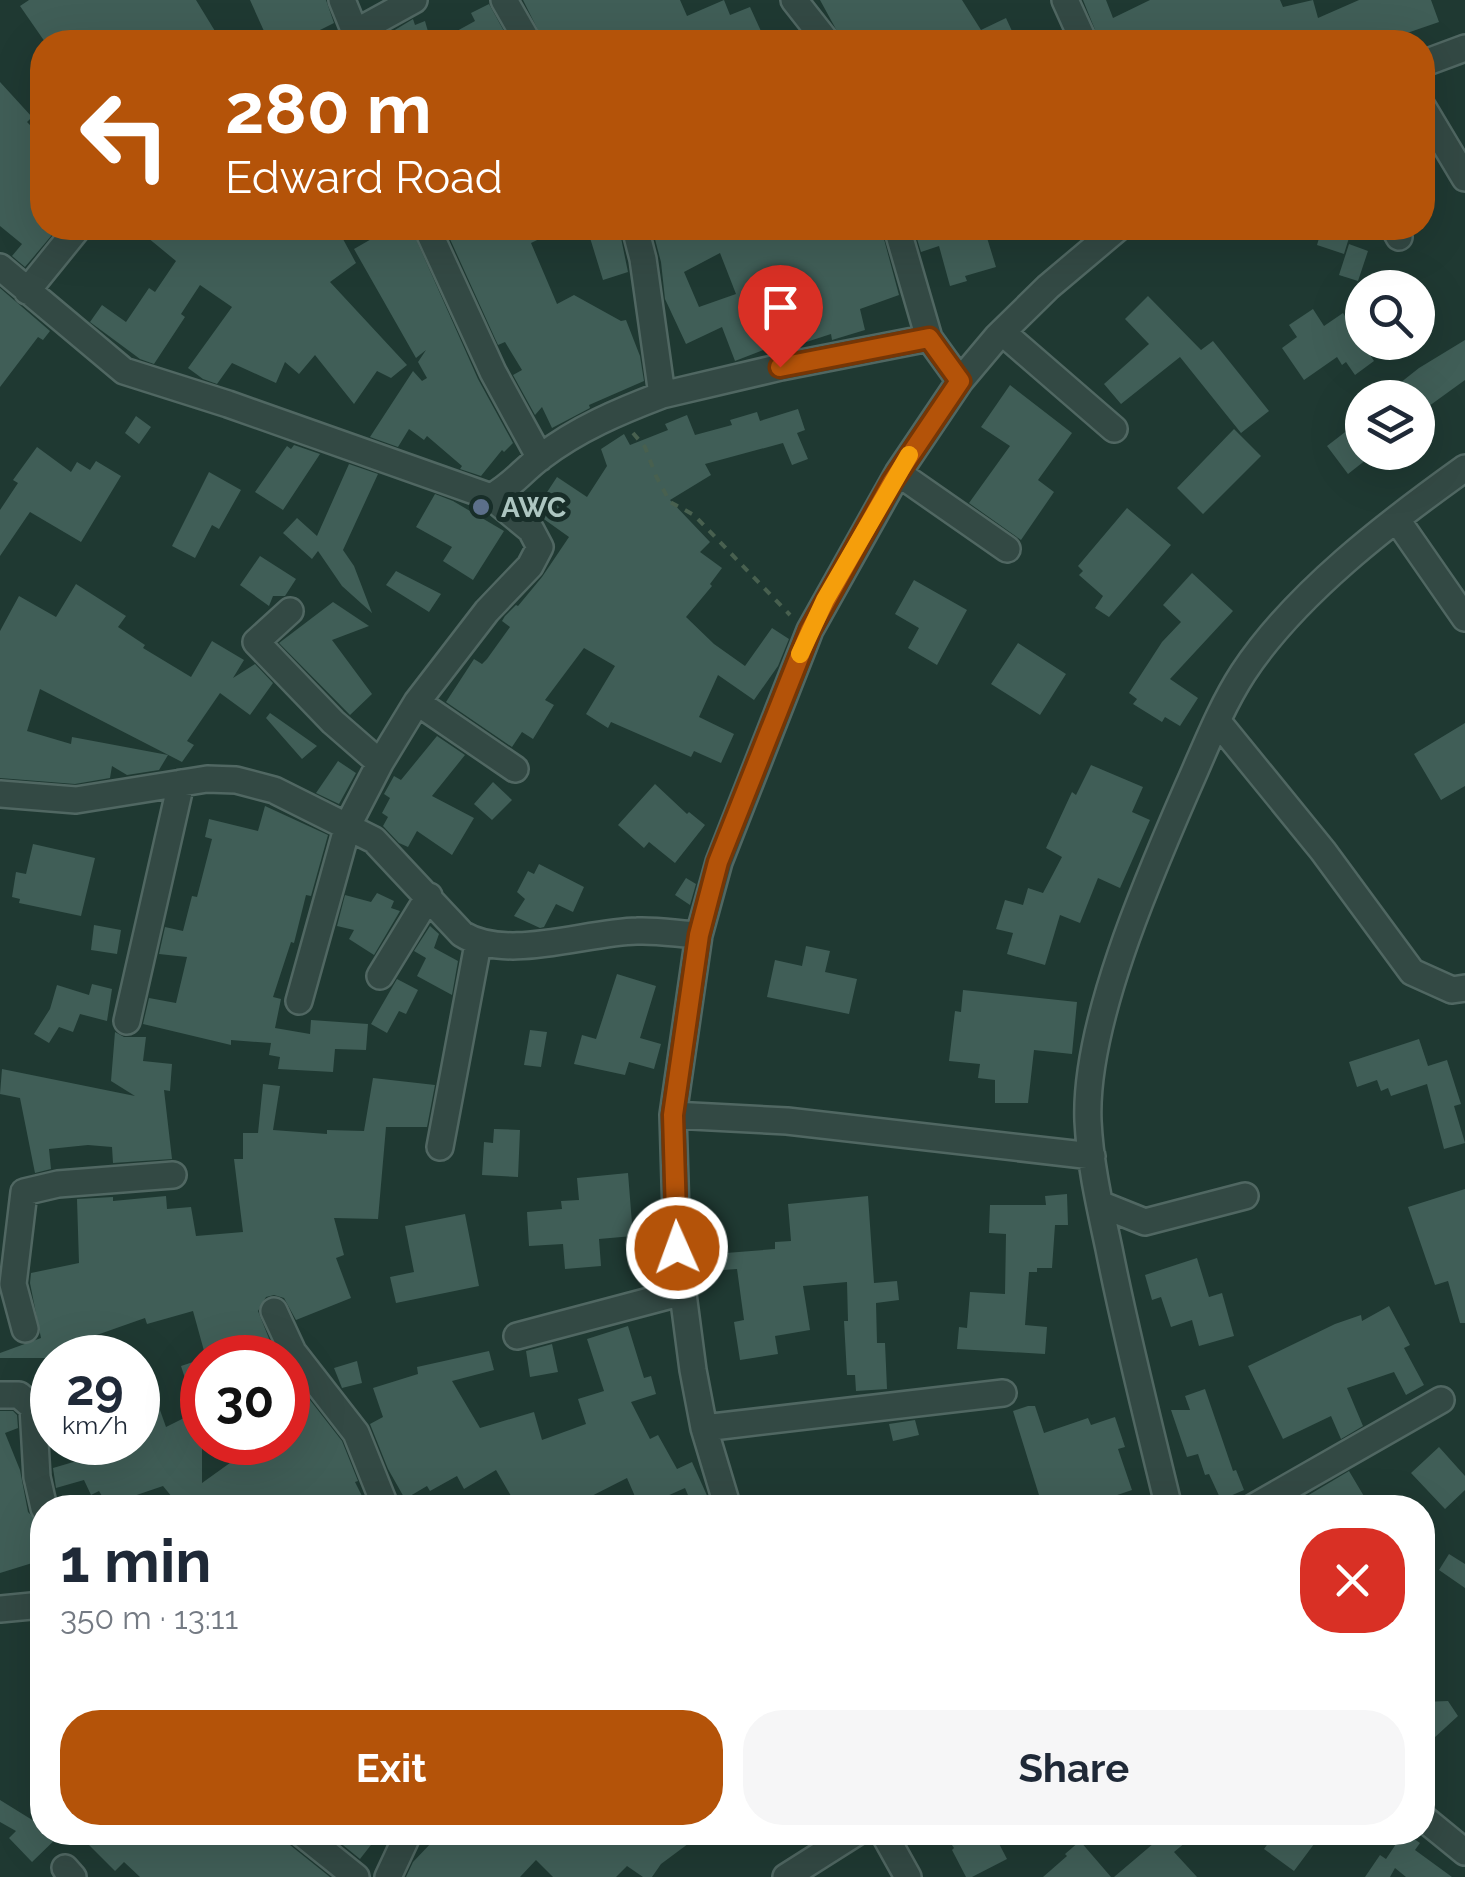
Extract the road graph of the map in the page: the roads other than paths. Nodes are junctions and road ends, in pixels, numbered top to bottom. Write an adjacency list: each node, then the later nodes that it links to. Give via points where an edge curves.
1 (342, 0): 6 (street)
2 (414, 0): 7 (street)
3 (504, 0): 8 (street)
4 (794, 0): 9 (street)
5 (1064, 0): 10 (street)
6 (354, 30)
7 (368, 30)
8 (521, 30)
9 (818, 30)
10 (1078, 30)
11 (1465, 48): 12 (street)
12 (1435, 59)
13 (1435, 128): 14 (street)
14 (1465, 178)
15 (68, 240): 21 (street)
16 (432, 240): 27 (street)
17 (638, 240): 25 (street)
18 (900, 240): 23 (street)
19 (1104, 240): 22 (street)
20 (0, 266): 21 (street)
21 (26, 291): 30 (street, via 124,371)
22 (1002, 332): 24 (street); 26 (street)
23 (929, 338): 24 (street); 25 (street)
24 (960, 381): 29 (street)
25 (662, 394): 27 (street, via 615,413)
26 (1114, 430)
27 (540, 458): 30 (street)
28 (1465, 468): 31 (street)
29 (898, 473): 32 (street); 43 (street, via 810,630 718,862)
30 (491, 497): 35 (street, via 531,530 540,548)
31 (1397, 520): 34 (street); 36 (street, via 1273,634 1242,674)
32 (1007, 549)
33 (290, 611): 37 (street, via 256,642)
34 (1465, 618)
35 (417, 702): 37 (street); 38 (street)
36 (1218, 722): 46 (street, via 1412,972 1452,990); 51 (street, via 1167,835 1100,1025 1088,1075)
37 (380, 763): 41 (street)
38 (515, 768)
39 (181, 783): 40 (street, via 76,800); 41 (street, via 236,780); 48 (street)
40 (0, 794)
41 (348, 825): 42 (street, via 374,840); 47 (street)
42 (429, 896): 44 (street); 45 (street)
43 (699, 935): 44 (street, via 638,930); 49 (street)
44 (478, 944): 50 (street)
45 (380, 976)
46 (1465, 988)
47 (299, 1001)
48 (126, 1022)
49 (673, 1115): 51 (street, via 806,1122); 56 (street)
50 (440, 1147)
51 (1092, 1156): 55 (street)
52 (173, 1175): 53 (street)
53 (12, 1191): 58 (street, via 13,1284)
54 (1244, 1196): 55 (street, via 1145,1222)
55 (1100, 1204): 67 (street)
56 (683, 1292): 59 (street); 63 (street)
57 (274, 1311): 65 (street, via 293,1352 356,1433)
58 (24, 1329)
59 (517, 1336)
60 (1003, 1393): 63 (street)
61 (0, 1395): 64 (street, via 19,1395 34,1407)
62 (1441, 1400): 68 (street)
63 (704, 1428): 66 (street)
64 (41, 1495)
65 (381, 1495)
66 (724, 1495)
67 (1166, 1495)
68 (1275, 1495)
69 (30, 1605): 70 (street)
70 (0, 1609)
71 (1435, 1827): 76 (street)
72 (316, 1845): 77 (street)
73 (402, 1845): 78 (street)
74 (836, 1845): 79 (street)
75 (890, 1845): 80 (street)
76 (1465, 1852)
77 (356, 1877)
78 (388, 1877)
79 (786, 1877)
80 (908, 1877)

